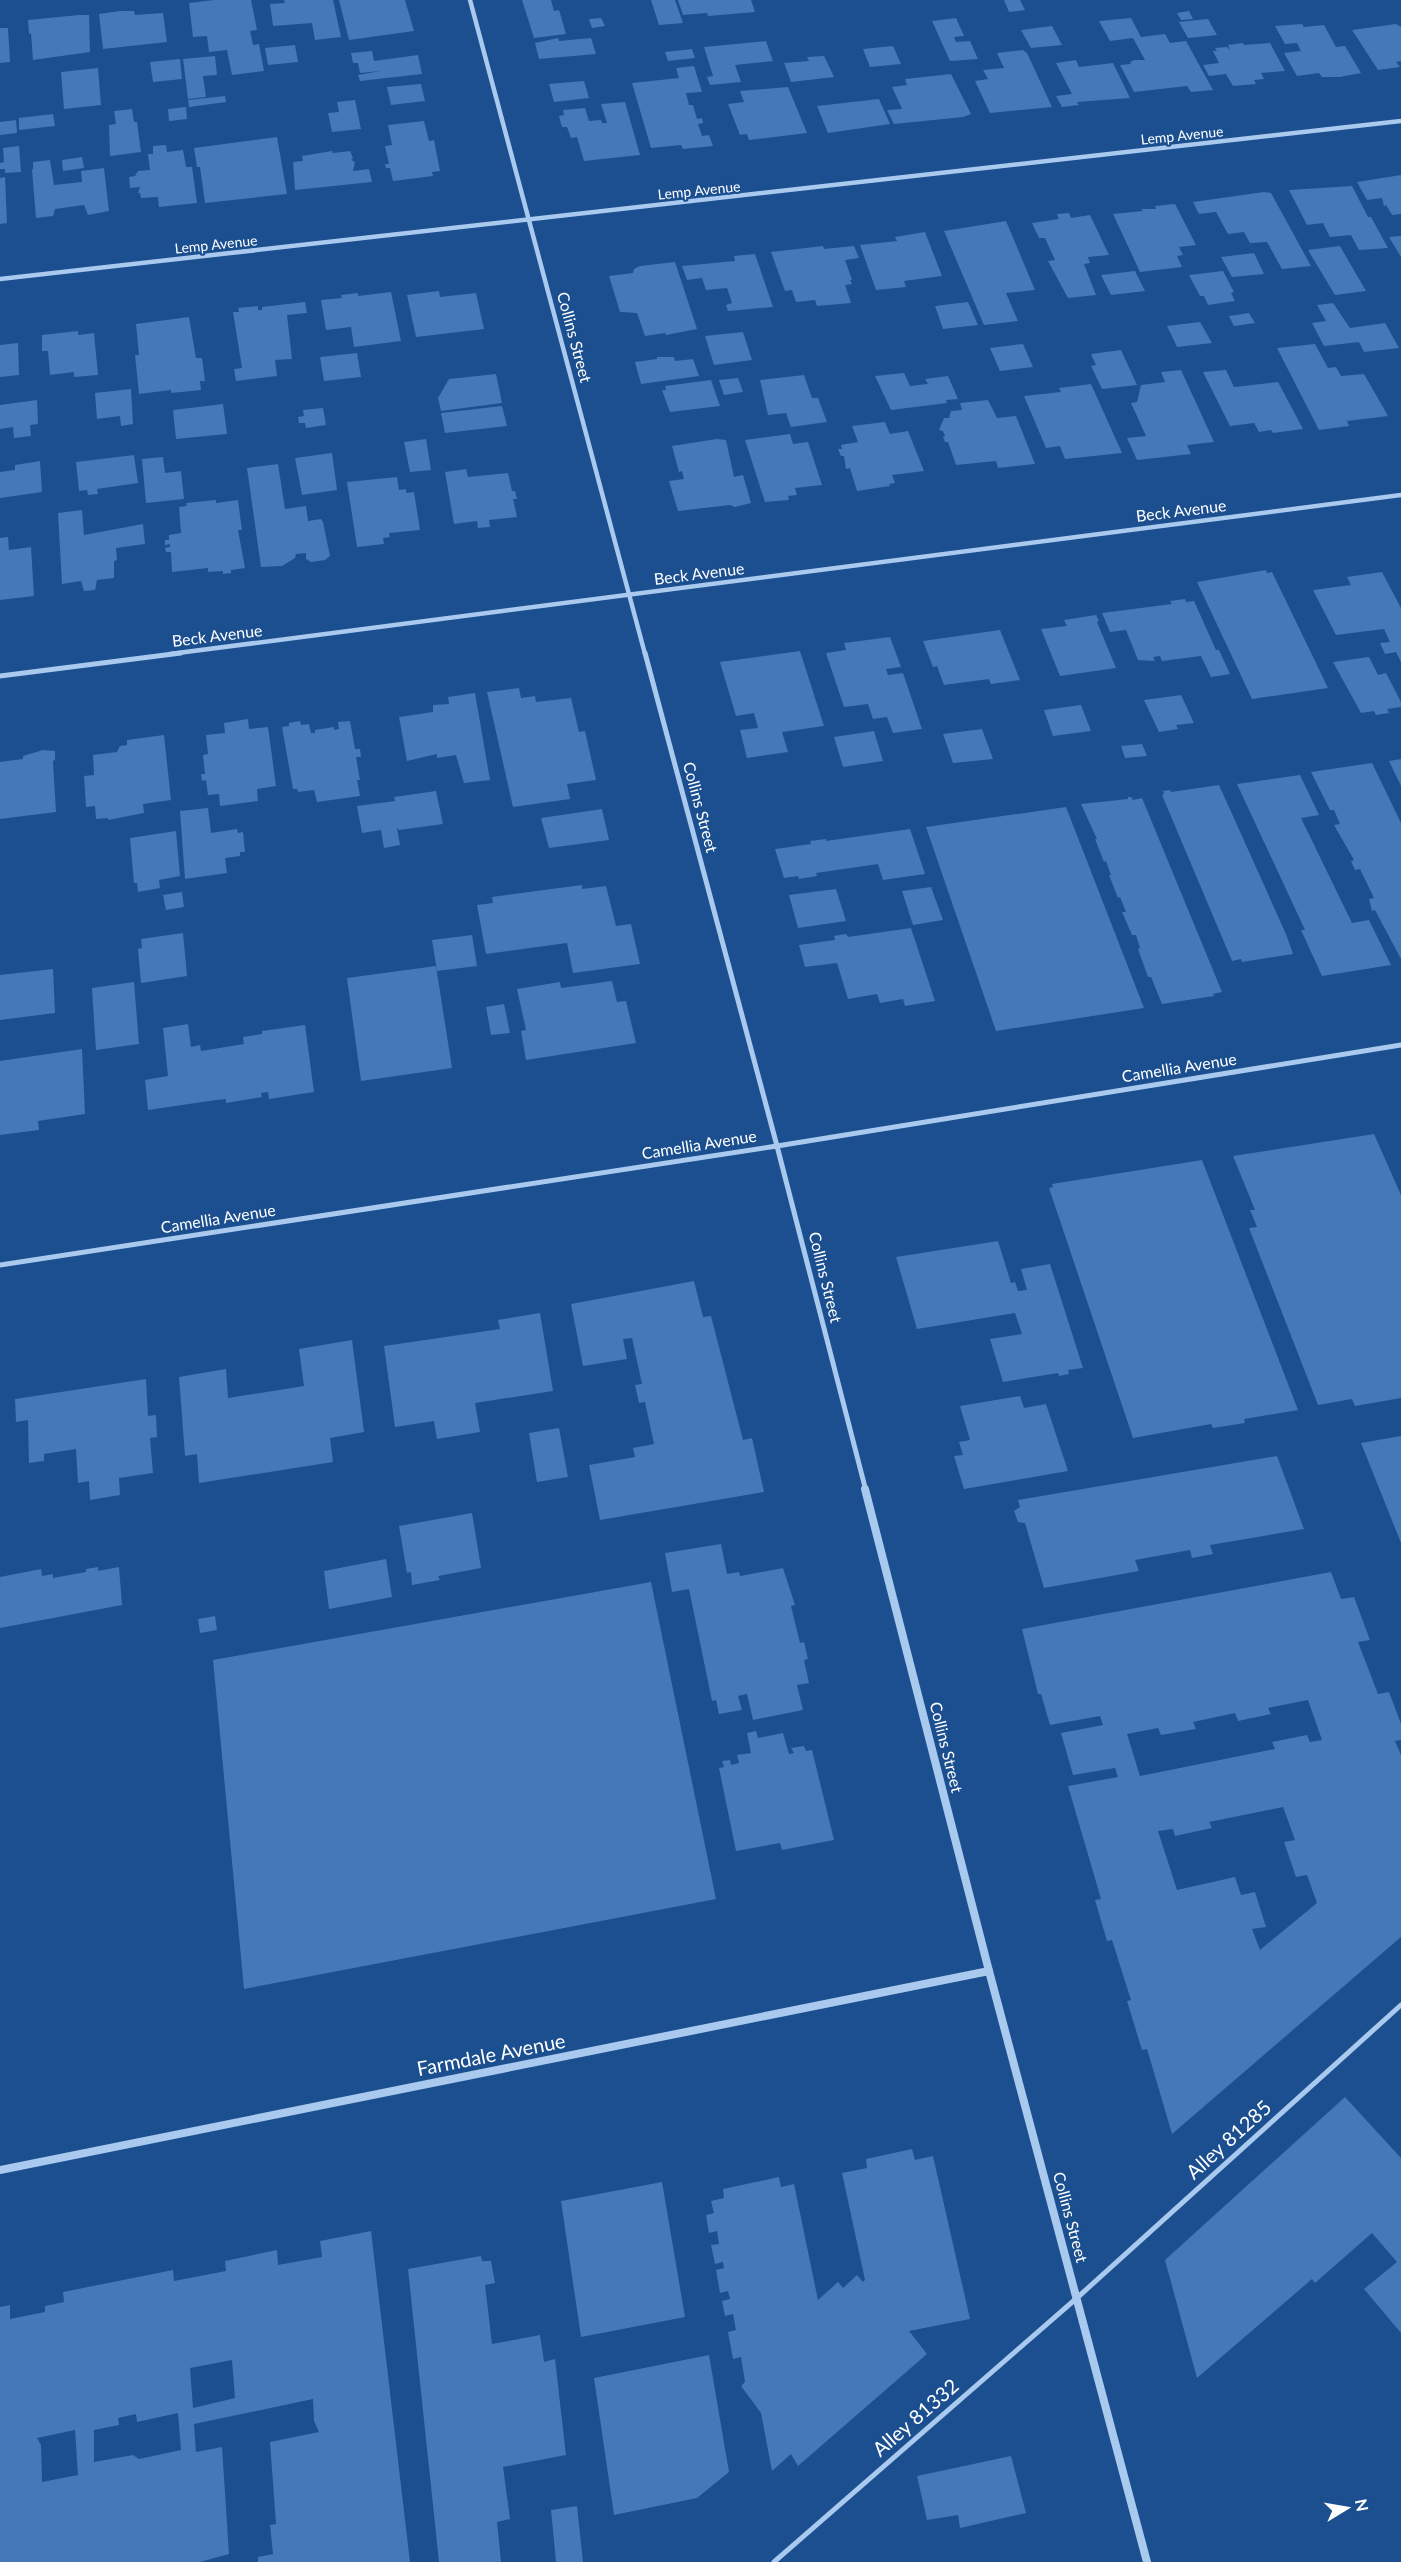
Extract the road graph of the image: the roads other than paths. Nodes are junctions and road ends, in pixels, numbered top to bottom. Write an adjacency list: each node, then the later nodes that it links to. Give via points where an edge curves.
1 (470, 0): 3 (street, Collins Street)
2 (1401, 121): 3 (street, Lemp Avenue)
3 (528, 220): 4 (street, Lemp Avenue); 6 (street, Collins Street)
4 (0, 279)
5 (1401, 495): 6 (street, Beck Avenue)
6 (628, 596): 7 (street, Beck Avenue); 9 (street, Collins Street)
7 (0, 676)
8 (1401, 1045): 9 (street, Camellia Avenue)
9 (777, 1146): 10 (street, Camellia Avenue); 11 (street, Collins Street)
10 (0, 1264)
11 (989, 1971): 13 (street, Farmdale Avenue); 14 (street, Collins Street)
12 (1401, 2005): 14 (lane, Alley 81285)
13 (0, 2170)
14 (1078, 2297): 15 (lane, Alley 81332); 16 (street, Collins Street)
15 (774, 2562)
16 (1147, 2562)

